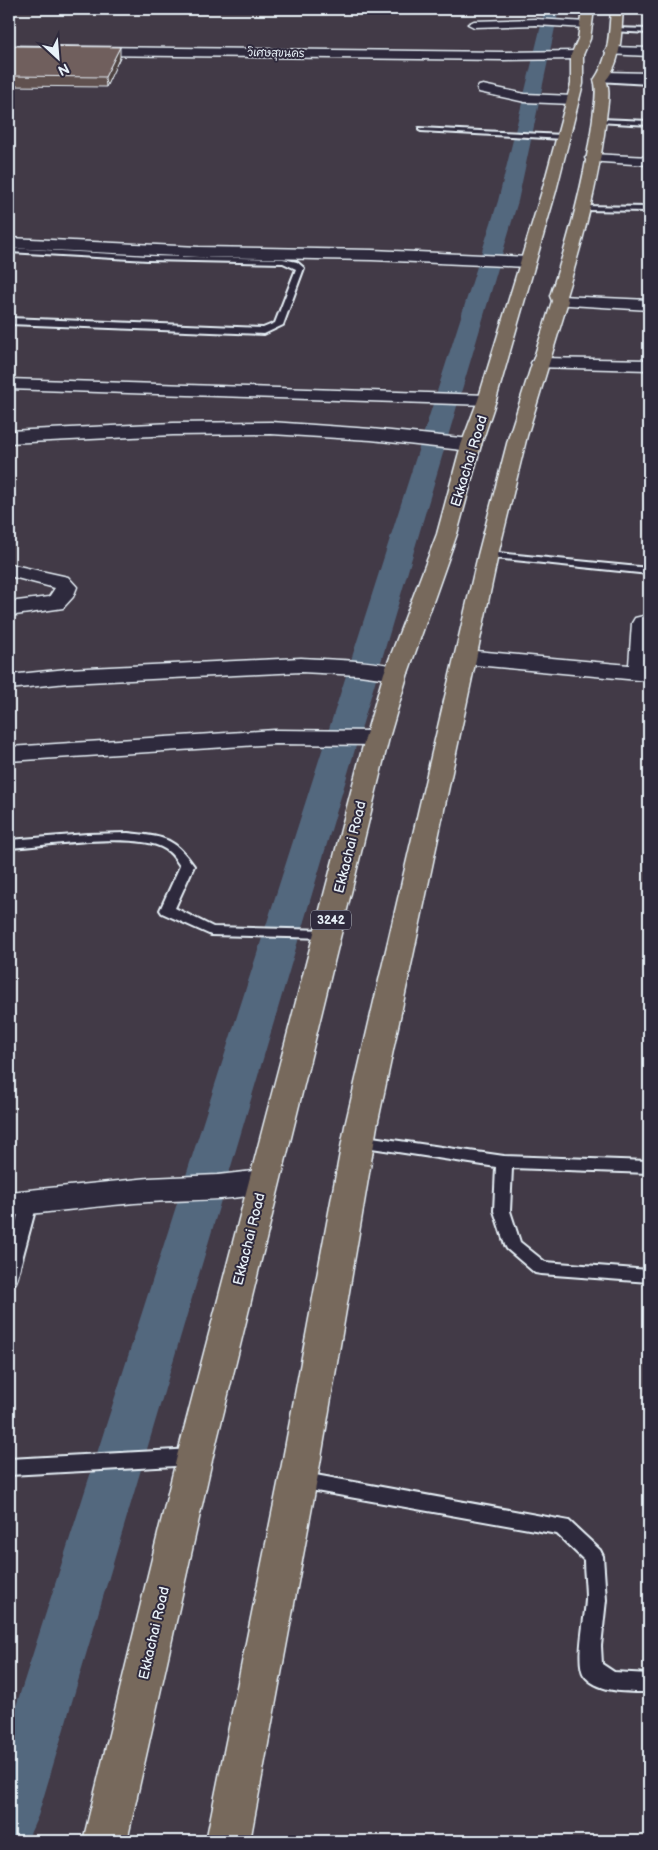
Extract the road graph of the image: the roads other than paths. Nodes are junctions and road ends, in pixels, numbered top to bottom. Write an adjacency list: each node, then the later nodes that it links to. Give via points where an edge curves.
1 (649, 11): 5 (lane)
2 (579, 19): 3 (street); 8 (main road, Ekkachai Road / 3242, via 584,39)
3 (474, 24)
4 (649, 31): 5 (lane)
5 (610, 49): 7 (street); 9 (street); 10 (lane); 11 (lane); 14 (main road)
6 (9, 50): 8 (street, วิเศษสุขนคร, via 505,57)
7 (649, 52)
8 (569, 55): 13 (main road, Ekkachai Road / 3242, via 576,84)
9 (649, 77)
10 (649, 82)
11 (649, 86)
12 (483, 89): 13 (street, via 524,98)
13 (560, 100): 17 (main road, Ekkachai Road / 3242)
14 (600, 121): 15 (lane); 18 (main road)
15 (649, 123)
16 (421, 129): 17 (lane)
17 (550, 137): 24 (main road, Ekkachai Road / 3242)
18 (592, 158): 19 (street); 20 (main road)
19 (649, 161)
20 (583, 208): 21 (lane); 25 (main road, via 558,296)
21 (649, 209)
22 (9, 243): 24 (street)
23 (9, 250): 27 (lane, via 283,261 300,268 280,325 264,331)
24 (517, 261): 31 (main road, Ekkachai Road / 3242)
25 (560, 301): 26 (street); 28 (main road)
26 (649, 305)
27 (9, 321)
28 (540, 363): 29 (street); 34 (main road)
29 (649, 365)
30 (9, 384): 31 (street)
31 (488, 400): 33 (main road, Ekkachai Road / 3242)
32 (9, 437): 33 (street, via 272,428)
33 (471, 445): 40 (main road, Ekkachai Road / 3242, via 447,534)
34 (488, 555): 36 (lane); 39 (main road)
35 (9, 570): 37 (street, via 60,582 66,587 62,597 54,602)
36 (649, 571)
37 (9, 609)
38 (643, 623): 41 (street)
39 (465, 657): 41 (street); 47 (main road)
40 (396, 673): 42 (street, via 301,665); 43 (main road, Ekkachai Road / 3242)
41 (644, 674)
42 (9, 682)
43 (377, 738): 44 (street, via 275,737); 46 (main road, Ekkachai Road / 3242)
44 (9, 754)
45 (9, 844): 46 (lane, via 131,837 164,843 176,850 187,866 167,910 211,930)
46 (318, 934): 50 (main road, Ekkachai Road / 3242)
47 (358, 1141): 48 (lane); 56 (main road)
48 (504, 1162): 49 (lane); 52 (lane, via 502,1211 513,1245 540,1268)
49 (649, 1168)
50 (263, 1182): 51 (street); 54 (main road, Ekkachai Road / 3242)
51 (19, 1203): 53 (lane)
52 (649, 1276)
53 (9, 1278)
54 (195, 1456): 55 (lane); 58 (main road, Ekkachai Road / 3242)
55 (12, 1467)
56 (298, 1480): 57 (lane, via 562,1527 593,1556 596,1600 592,1669 611,1681); 59 (main road)
57 (649, 1683)
58 (105, 1841)
59 (228, 1841)

